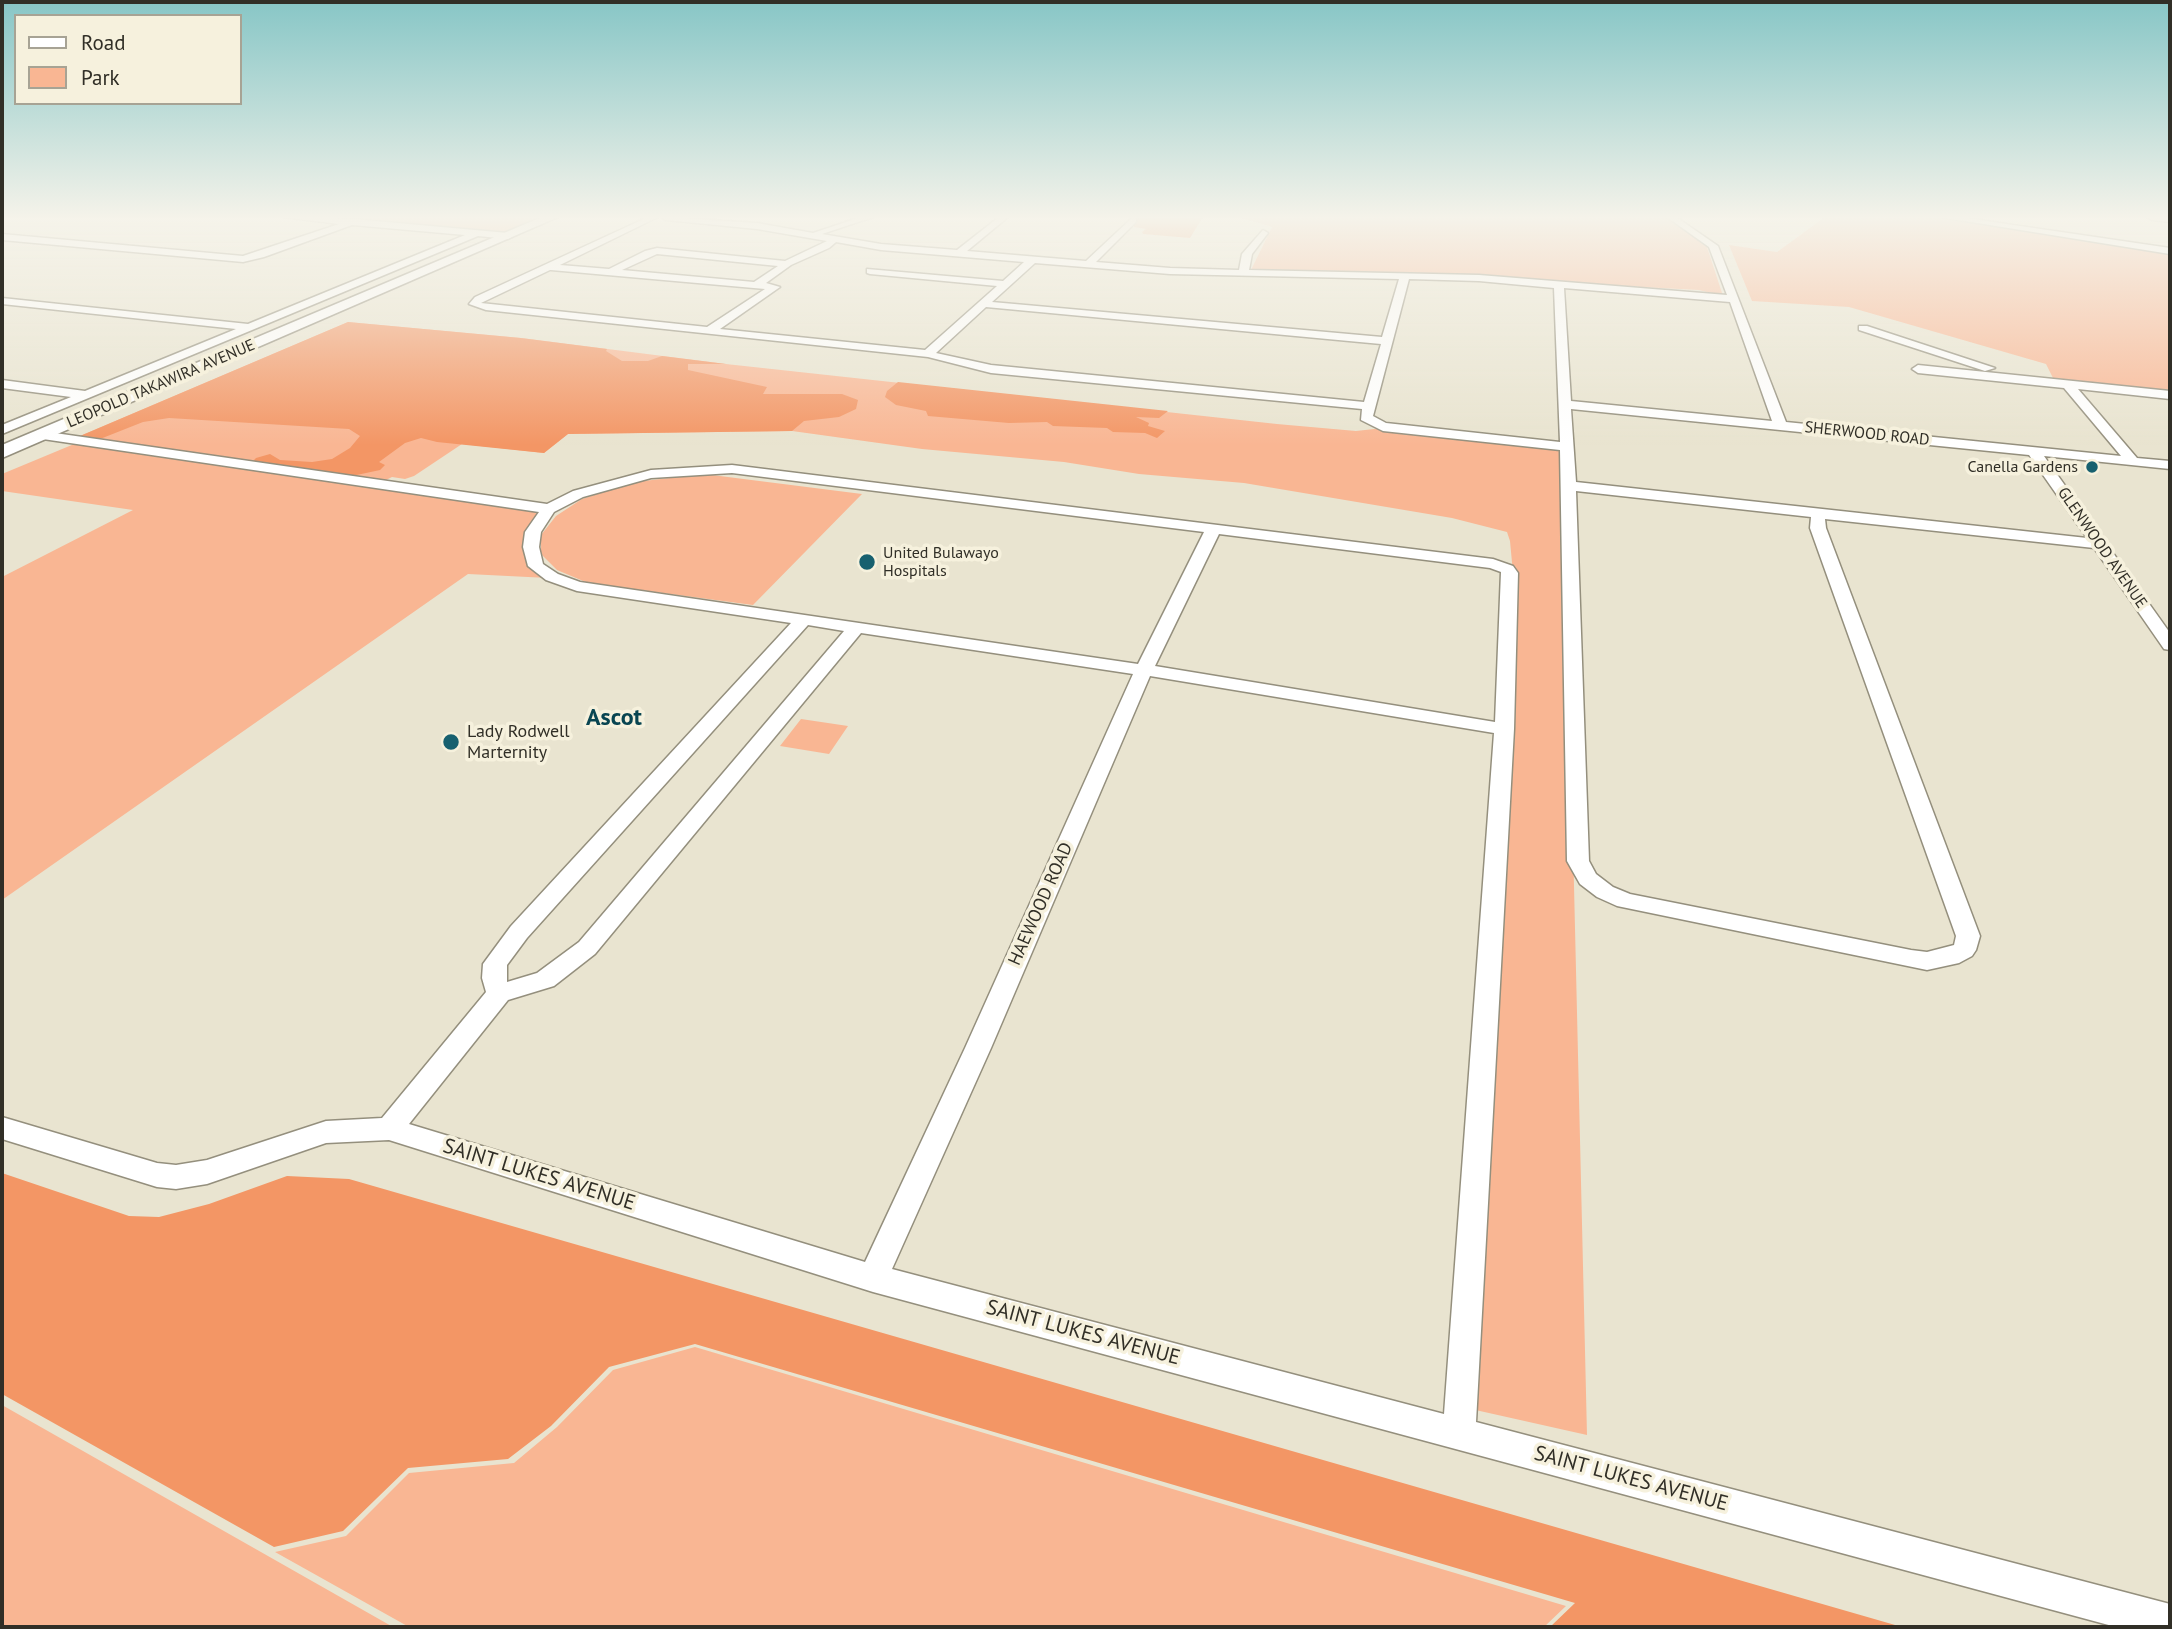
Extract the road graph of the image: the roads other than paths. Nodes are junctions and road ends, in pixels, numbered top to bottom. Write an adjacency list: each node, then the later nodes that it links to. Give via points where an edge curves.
1 (330, 293): 13 (street)
2 (375, 293): 14 (highway, LEOPOLD TAKAWIRA AVENUE)
3 (492, 293): 17 (street, via 474,304)
4 (766, 293): 17 (street)
5 (996, 293): 12 (street)
6 (1400, 293): 18 (street)
7 (1559, 293): 26 (street)
8 (1659, 293): 10 (street)
9 (1732, 293): 10 (street)
10 (1734, 299): 30 (street)
11 (2, 301): 15 (street)
12 (983, 304): 18 (street); 19 (street)
13 (295, 307): 14 (street); 15 (street)
14 (333, 311): 29 (highway, LEOPOLD TAKAWIRA AVENUE)
15 (247, 327): 25 (street)
16 (1863, 328): 21 (street)
17 (709, 331): 19 (street)
18 (1386, 341): 27 (street)
19 (928, 354): 27 (street, via 991,369)
20 (1918, 369): 21 (street)
21 (2031, 382): 23 (street)
22 (2, 384): 25 (street)
23 (2069, 386): 24 (street); 36 (street)
24 (2170, 395)
25 (86, 396): 28 (street)
26 (1564, 404): 30 (street, SHERWOOD ROAD); 33 (street)
27 (1368, 405): 33 (street, via 1367,417 1383,427)
28 (41, 414): 29 (street); 31 (street)
29 (78, 420): 32 (highway, LEOPOLD TAKAWIRA AVENUE)
30 (1780, 424): 35 (street, SHERWOOD ROAD)
31 (2, 430)
32 (41, 435): 34 (highway, LEOPOLD TAKAWIRA AVENUE); 39 (street)
33 (1566, 447): 38 (street)
34 (2, 452)
35 (2034, 452): 36 (street, SHERWOOD ROAD); 42 (street, GLENWOOD AVENUE)
36 (2133, 461): 37 (street, SHERWOOD ROAD)
37 (2170, 464)
38 (1569, 486): 40 (street); 40 (street, via 1578,861 1588,879 1625,901 1911,959 1941,960 1964,950 1968,936 1818,528)
39 (549, 509): 41 (street, via 578,494 651,474 732,469); 43 (street, via 533,532 531,547 537,566 552,578 577,586)
40 (1818, 515): 42 (street)
41 (1213, 530): 46 (street, HAEWOOD ROAD); 47 (street, via 1507,569)
42 (2099, 544): 45 (street, GLENWOOD AVENUE)
43 (803, 620): 44 (street); 48 (street, via 519,932 495,964)
44 (856, 628): 46 (street); 48 (street, via 587,948 545,980)
45 (2170, 645)
46 (1144, 670): 47 (street); 51 (street, HAEWOOD ROAD)
47 (1504, 729): 52 (street)
48 (499, 993): 50 (street)
49 (2, 1128): 50 (street, SAINT LUKES AVENUE, via 176,1177 207,1172 326,1132)
50 (389, 1129): 51 (street, SAINT LUKES AVENUE)
51 (873, 1278): 52 (street, SAINT LUKES AVENUE)
52 (1459, 1432): 53 (street, SAINT LUKES AVENUE)
53 (2170, 1623)

